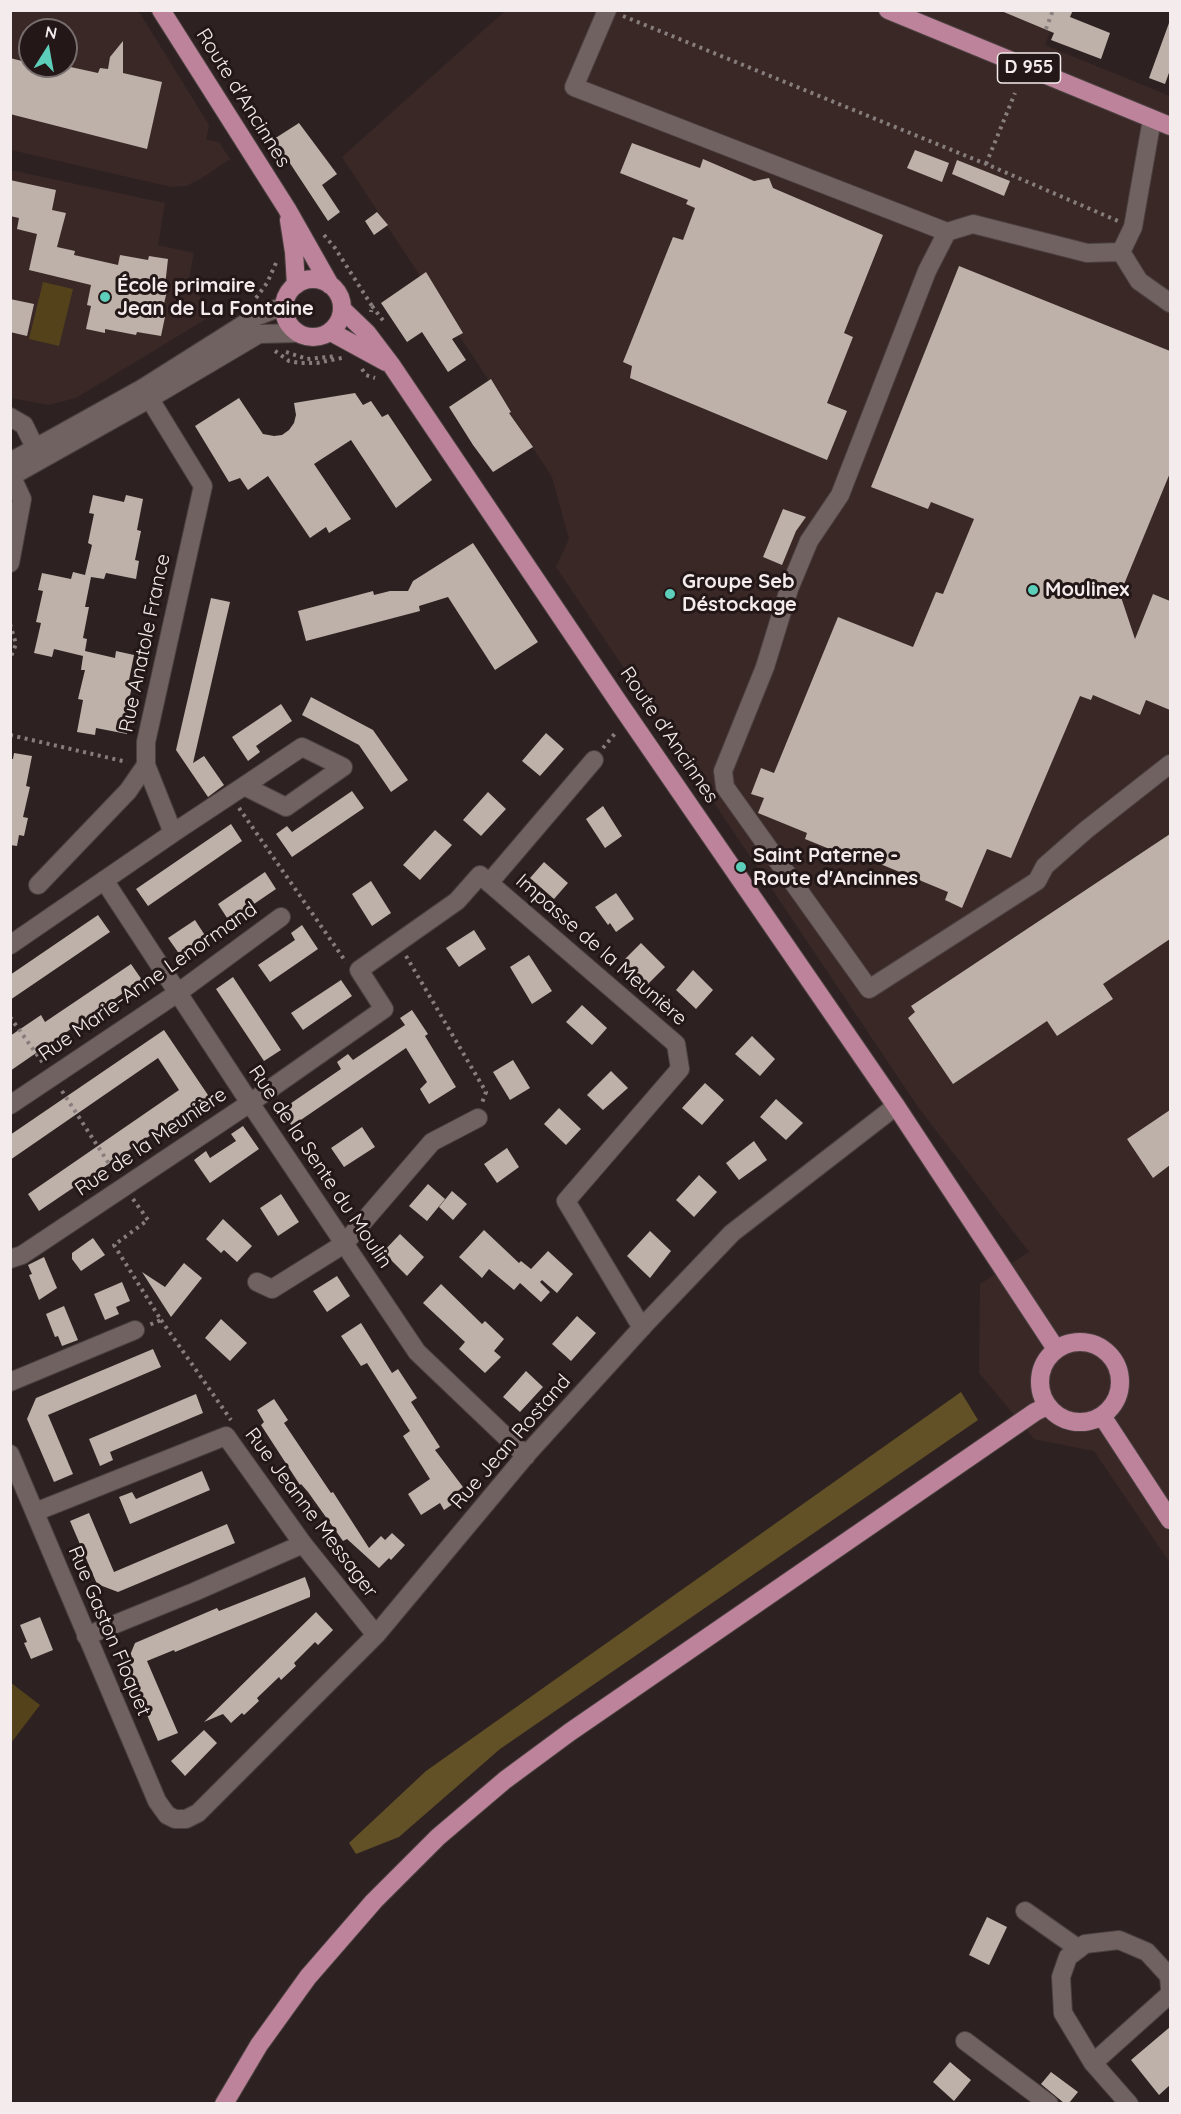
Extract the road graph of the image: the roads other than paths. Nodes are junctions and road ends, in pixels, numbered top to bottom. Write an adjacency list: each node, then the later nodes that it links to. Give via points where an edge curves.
1 (161, 10): 6 (main road, Route d'Ancinnes)
2 (888, 10): 4 (main road, D 955)
3 (614, 13): 7 (street, via 574,87)
4 (1152, 119): 5 (main road, D 955); 8 (street, via 1133,227)
5 (1170, 126)
6 (287, 209): 9 (main road, Route d'Ancinnes); 10 (main road, Route d'Ancinnes)
7 (947, 232): 8 (street, via 973,224 1087,253); 24 (street, via 927,271 840,495 809,541 789,589 765,667 723,771 725,787 869,989 1037,881 1046,866 1086,830)
8 (1121, 252): 11 (street, via 1139,281)
9 (296, 285): 10 (main road, via 313,279); 12 (main road)
10 (330, 285): 13 (main road, via 341,299)
11 (1170, 303)
12 (284, 306): 15 (main road, via 287,322); 17 (street, via 240,325)
13 (342, 309): 14 (main road); 16 (main road, Route d'Ancinnes, via 368,333)
14 (331, 332): 15 (main road, via 314,337); 16 (main road, Route d'Ancinnes)
15 (298, 333): 17 (street, via 259,334)
16 (392, 366): 36 (main road, Route d'Ancinnes)
17 (146, 393): 19 (street); 25 (street, Rue Anatole France, via 202,486 146,742)
18 (10, 417): 19 (street, via 24,425)
19 (38, 454): 20 (street)
20 (11, 472): 21 (street, via 22,499)
21 (14, 537): 22 (street)
22 (10, 563)
23 (594, 760): 28 (street)
24 (1170, 764)
25 (146, 765): 27 (street, Rue Anatole France); 30 (street, via 128,791)
26 (237, 791): 26 (street, via 286,807 343,767 302,747); 27 (street)
27 (173, 833): 29 (street)
28 (485, 879): 34 (street, Rue de la Meunière, via 358,970 384,1009); 41 (street, Impasse de la Meunière, via 676,1044 680,1069 566,1201)
29 (104, 880): 32 (street); 33 (street, Rue de la Sente du Moulin)
30 (38, 885)
31 (281, 917): 33 (street, Rue Marie-Anne Lenormand)
32 (10, 945)
33 (179, 992): 34 (street, Rue de la Sente du Moulin); 35 (street, Rue Marie-Anne Lenormand)
34 (250, 1103): 38 (street, Rue de la Sente du Moulin); 39 (street, Rue de la Meunière, via 22,1255)
35 (10, 1105)
36 (896, 1106): 41 (street, Rue Jean Rostand, via 732,1233); 43 (main road, Route d'Ancinnes)
37 (478, 1118): 38 (street, via 432,1142)
38 (344, 1244): 40 (street, via 272,1289); 48 (street, Rue de la Sente du Moulin, via 417,1352)
39 (10, 1259)
40 (257, 1282)
41 (642, 1328): 48 (street, Rue Jean Rostand)
42 (135, 1330): 44 (street)
43 (1056, 1349): 45 (main road, via 1047,1358 1039,1382); 46 (main road, via 1080,1341 1099,1347 1113,1359 1119,1371 1118,1396)
44 (10, 1382)
45 (1047, 1406): 46 (main road, via 1066,1420 1090,1421); 61 (main road, via 505,1780 374,1901 308,1977 259,2045)
46 (1102, 1416): 50 (main road)
47 (10, 1454): 49 (street, Rue Gaston Floquet)
48 (526, 1456): 52 (street, Rue Jean Rostand)
49 (35, 1512): 51 (street, Rue Jeanne Messager, via 226,1436); 53 (street, Rue Gaston Floquet)
50 (1170, 1520)
51 (303, 1544): 52 (street, Rue Jeanne Messager); 53 (street)
52 (376, 1635): 54 (street, Rue Jean Rostand, via 198,1813)
53 (86, 1636): 54 (street, Rue Gaston Floquet, via 157,1801)
54 (175, 1819)
55 (1025, 1911): 56 (street)
56 (1079, 1949): 57 (street, via 1085,1944 1119,1940 1147,1952 1169,1976); 60 (street, via 1068,1957 1061,1977 1063,2013)
57 (1170, 1989)
58 (1170, 1994): 60 (street)
59 (965, 2041): 62 (street)
60 (1093, 2064): 63 (street)
61 (224, 2103)
62 (1049, 2103)
63 (1130, 2103)

